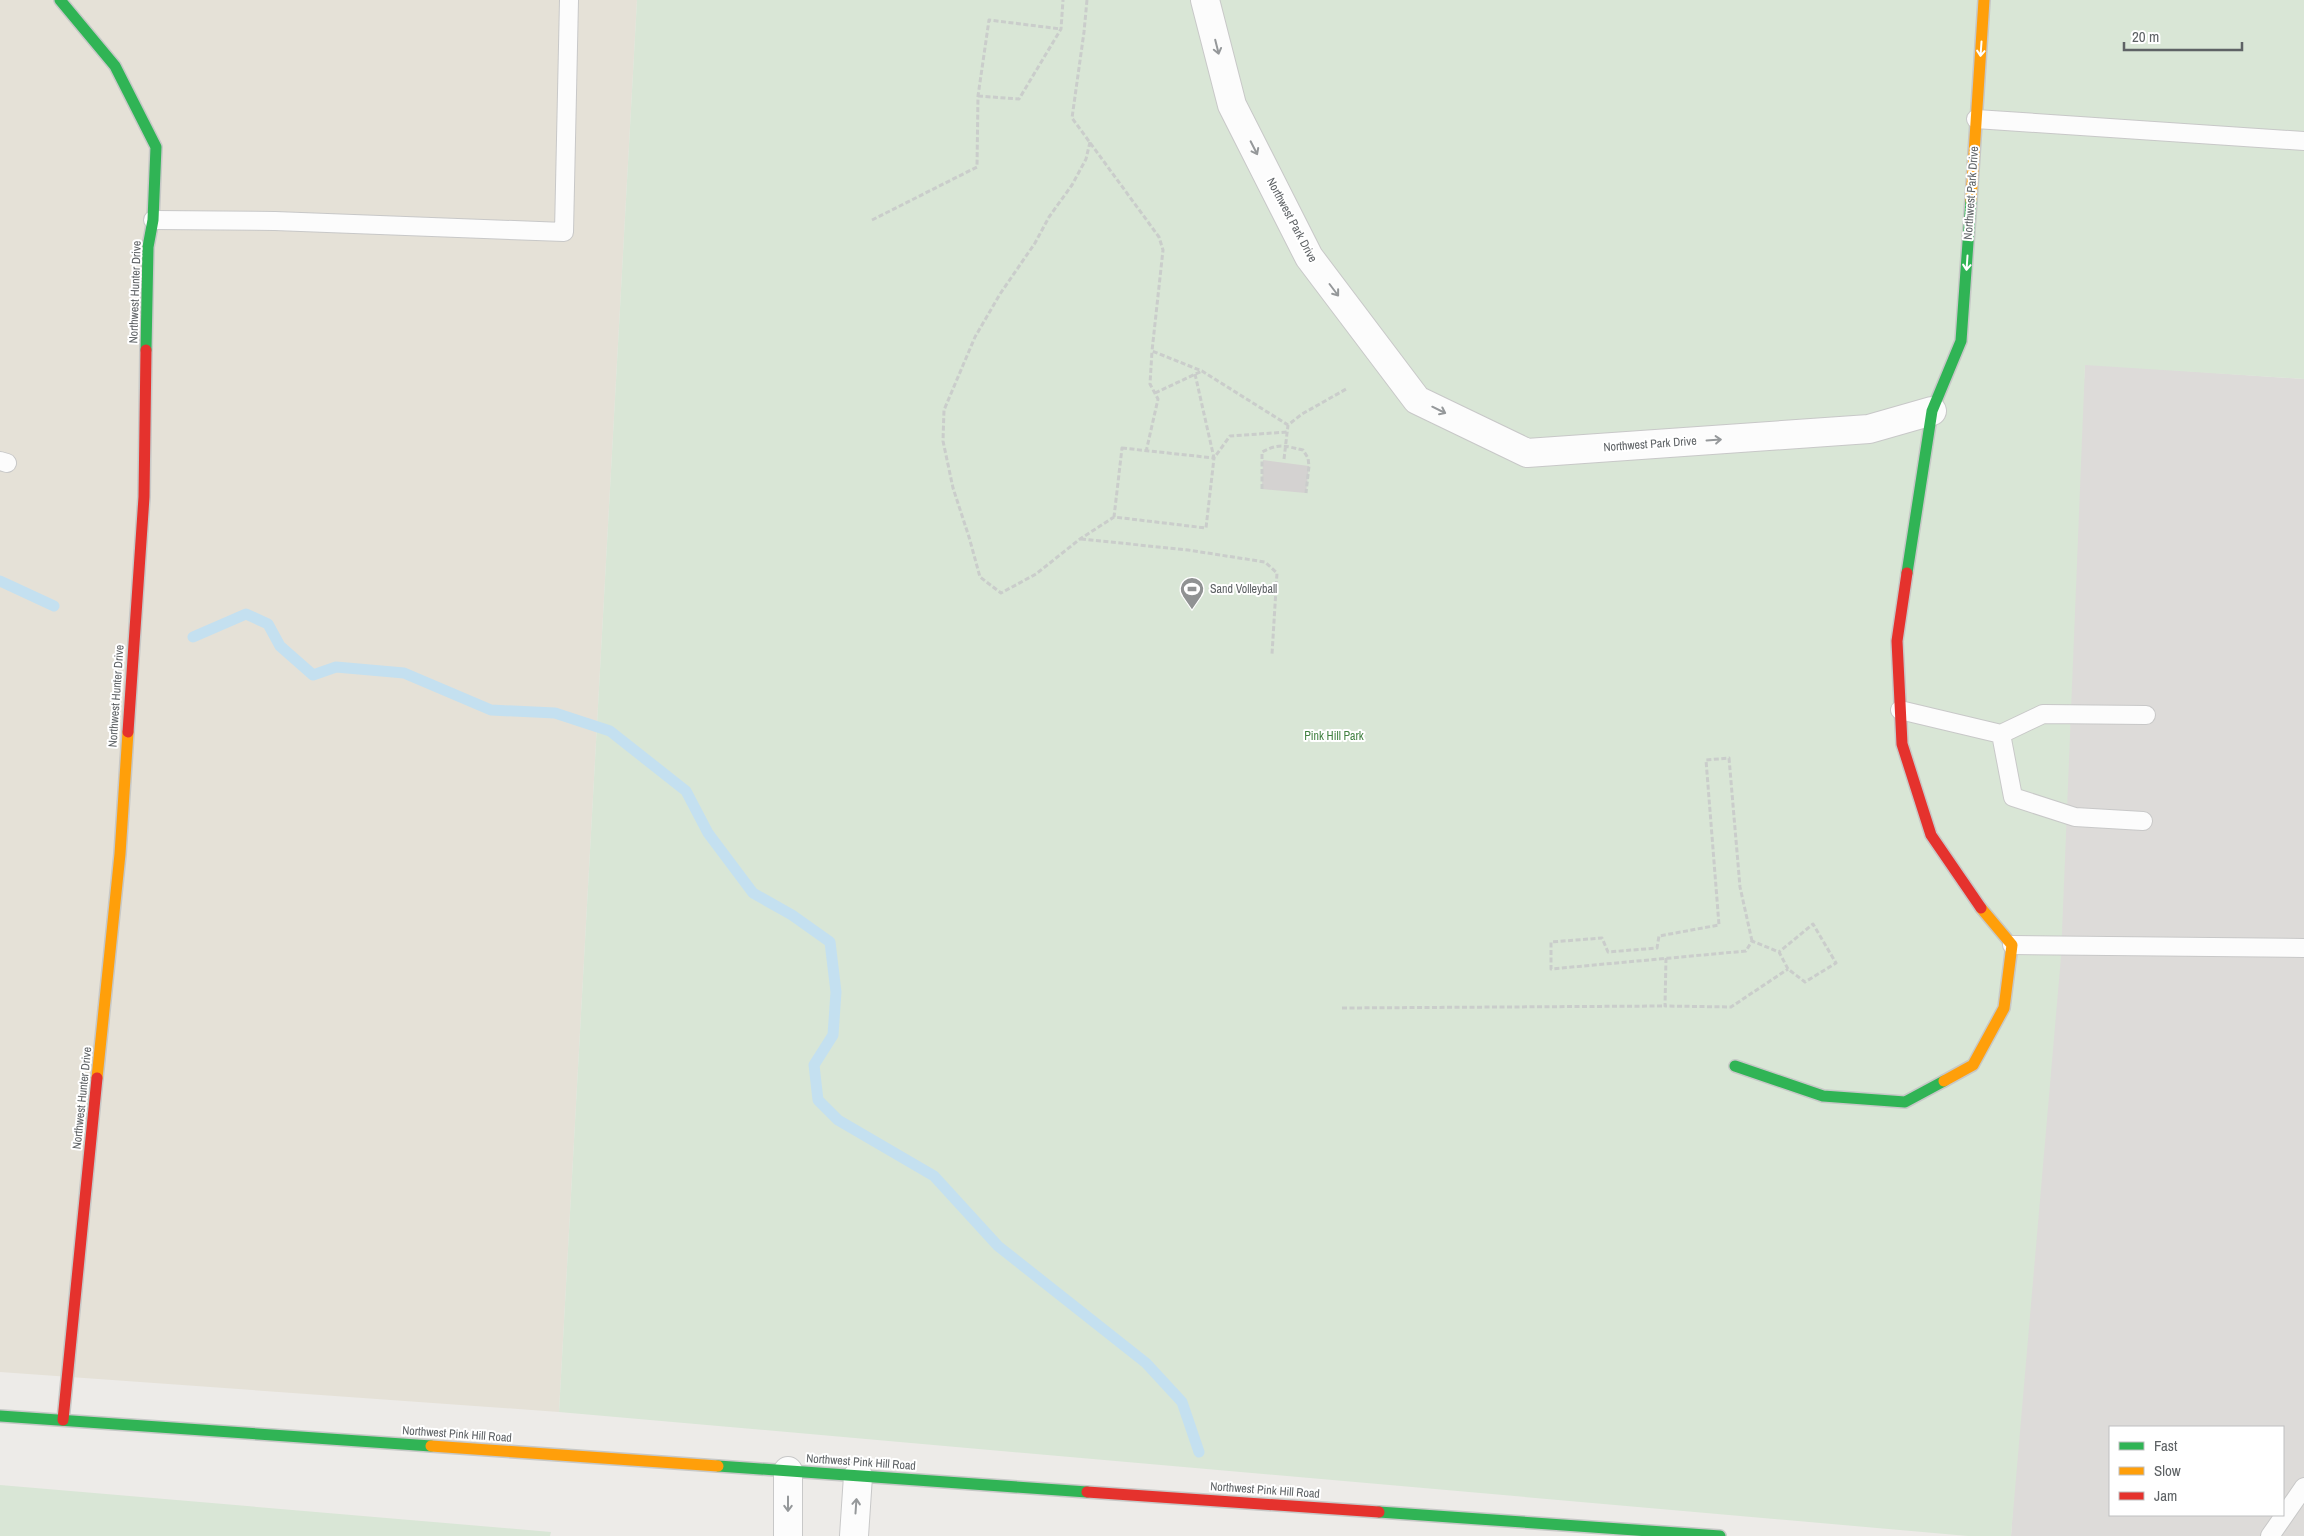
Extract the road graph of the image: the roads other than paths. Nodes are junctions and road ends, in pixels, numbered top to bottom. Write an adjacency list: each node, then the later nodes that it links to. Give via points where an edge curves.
1 (60, 0): 7 (street, Northwest Hunter Drive, via 115,66 156,147)
2 (569, 0): 7 (lane, via 564,232 275,221)
3 (1205, 0): 8 (street, Northwest Park Drive, one-way to 8, via 1232,105 1309,257 1417,400 1527,453 1869,429)
4 (1984, 0): 5 (street, Northwest Park Drive, one-way to 5)
5 (1976, 118): 6 (lane); 8 (street, Northwest Park Drive, one-way to 8, via 1961,341)
6 (2304, 141)
7 (153, 220): 17 (street, Northwest Hunter Drive, via 148,247 144,497 120,854)
8 (1932, 411): 9 (street, via 1897,641)
9 (1900, 710): 11 (lane); 13 (street, via 1902,744 1931,835 1992,923)
10 (2146, 715): 11 (lane, via 2044,714)
11 (2001, 734): 12 (lane, via 2014,797 2075,817)
12 (2143, 821)
13 (2012, 945): 14 (lane); 15 (street, via 2004,1008 1973,1065 1905,1102 1823,1096)
14 (2304, 948)
15 (1735, 1066)
16 (0, 1416): 17 (street, Northwest Pink Hill Road)
17 (63, 1420): 18 (street, Northwest Pink Hill Road)
18 (788, 1471): 19 (street, Northwest Pink Hill Road); 23 (street, one-way to 23)
19 (858, 1476): 24 (street, one-way to 19); 25 (street, Northwest Pink Hill Road)
20 (2304, 1487): 21 (lane)
21 (2284, 1516)
22 (2284, 1516): 26 (lane)
23 (788, 1536)
24 (854, 1536)
25 (1720, 1536)
26 (2270, 1536)

